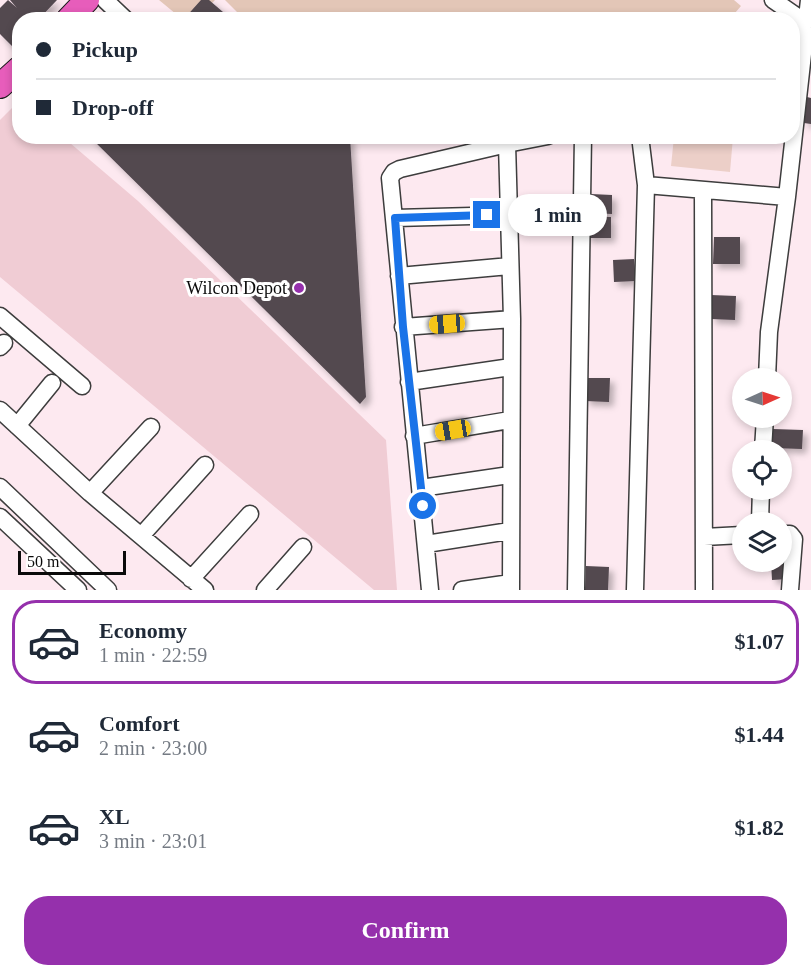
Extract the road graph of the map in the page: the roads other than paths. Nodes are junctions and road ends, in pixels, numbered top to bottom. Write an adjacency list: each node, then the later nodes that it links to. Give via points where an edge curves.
1 (87, 0): 5 (highway)
2 (105, 0): 6 (street)
3 (773, 0): 7 (street)
4 (809, 0): 9 (street)
5 (76, 12)
6 (118, 12)
7 (790, 12)
8 (800, 19): 9 (street)
9 (805, 22): 10 (street); 11 (street)
10 (800, 26)
11 (800, 71)
12 (507, 144): 19 (street); 20 (street, via 394,172 390,178)
13 (583, 144): 60 (street)
14 (641, 144): 16 (street)
15 (792, 144): 18 (street)
16 (646, 185): 17 (street); 61 (street)
17 (703, 191): 18 (street); 46 (street)
18 (787, 197): 27 (street)
19 (510, 214): 20 (street); 21 (street)
20 (395, 218): 22 (street)
21 (510, 266): 22 (street); 24 (street)
22 (399, 276): 25 (street)
23 (0, 316): 30 (street)
24 (512, 319): 25 (street); 26 (street)
25 (403, 327): 28 (street)
26 (511, 367): 28 (street); 32 (street)
27 (767, 368)
28 (410, 382): 35 (street)
29 (52, 383): 33 (street)
30 (82, 386)
31 (0, 410): 33 (street)
32 (510, 420): 35 (street); 37 (street)
33 (17, 426): 40 (street)
34 (151, 427): 40 (street)
35 (414, 436): 39 (street)
36 (205, 465): 45 (street)
37 (510, 475): 39 (street); 43 (street)
38 (0, 487): 55 (street)
39 (421, 488): 48 (street)
40 (90, 493): 45 (street)
41 (250, 514): 52 (street)
42 (0, 517): 54 (street)
43 (510, 531): 48 (street); 53 (street)
44 (732, 536): 46 (street)
45 (141, 537): 52 (street)
46 (704, 537): 62 (street)
47 (792, 537): 50 (street)
48 (426, 544): 58 (street)
49 (303, 547): 57 (street)
50 (792, 564)
51 (791, 572): 63 (street)
52 (191, 579): 56 (street)
53 (511, 587): 59 (street)
54 (78, 590)
55 (108, 590)
56 (205, 590)
57 (265, 590)
58 (430, 590)
59 (462, 590)
60 (576, 590)
61 (635, 590)
62 (704, 590)
63 (790, 590)

